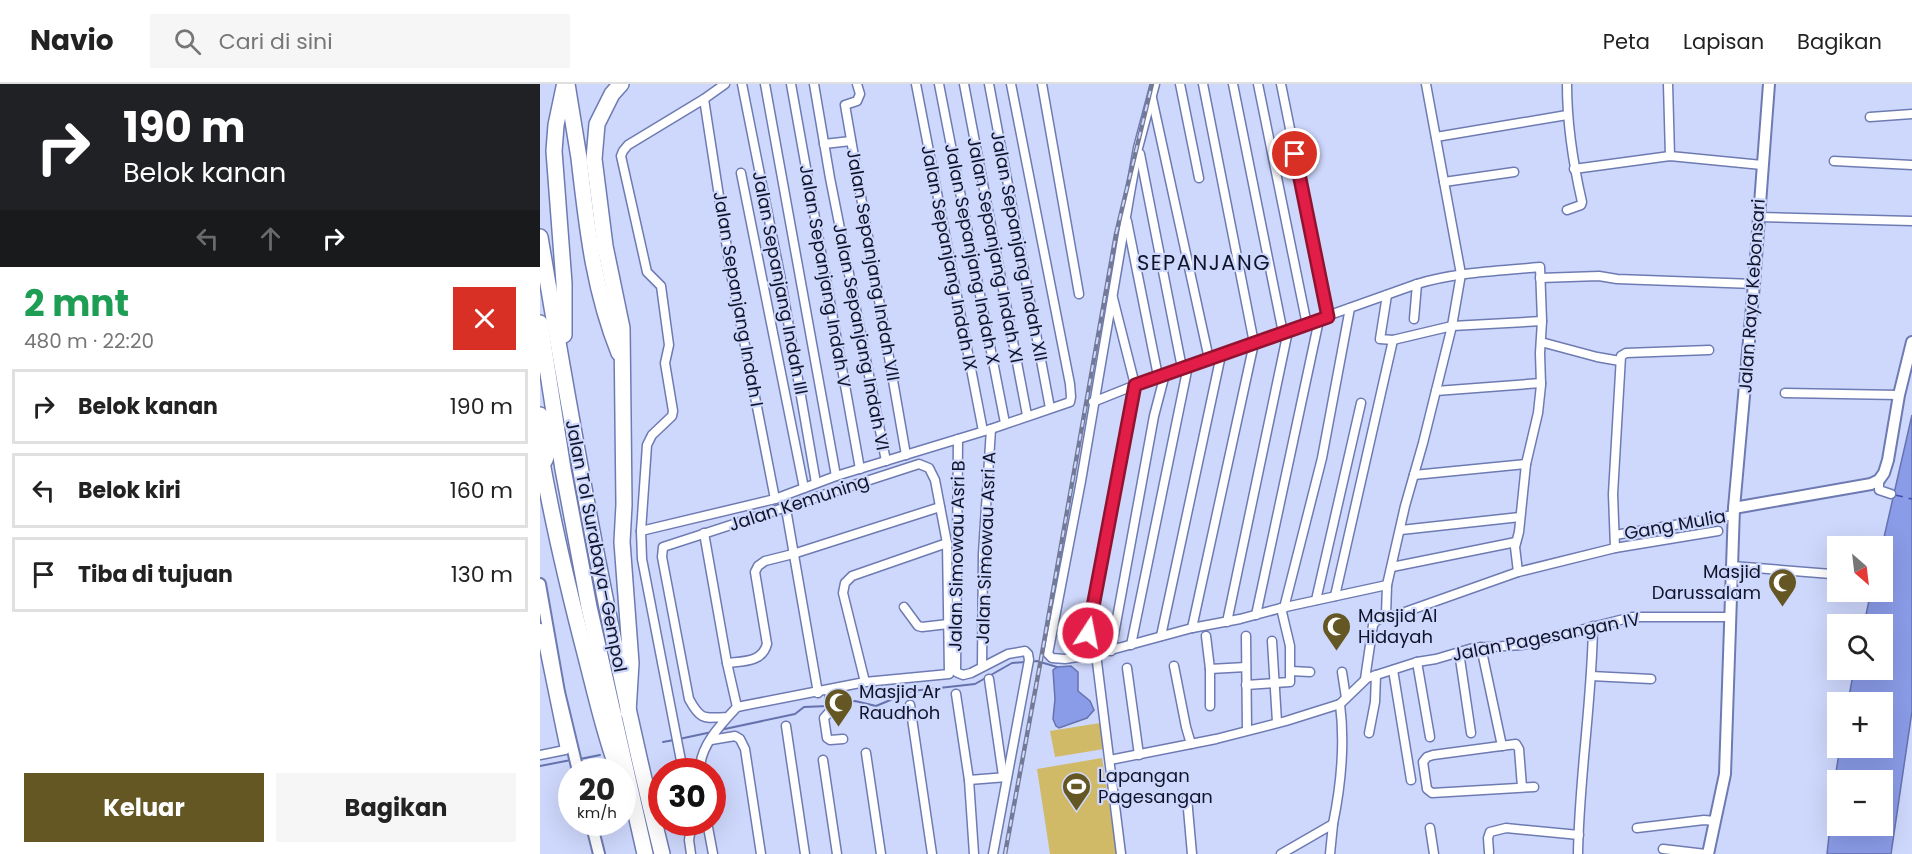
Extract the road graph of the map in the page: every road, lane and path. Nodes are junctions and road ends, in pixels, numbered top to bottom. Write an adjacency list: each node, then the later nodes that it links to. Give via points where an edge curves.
1 (566, 84): 70 (highway, via 554,151 564,283); 71 (highway, via 590,253 609,326)
2 (621, 84): 71 (highway, via 597,124 594,159 622,328)
3 (725, 84): 26 (street)
4 (742, 84): 97 (street, Jalan Sepanjang Indah III)
5 (765, 84): 95 (street)
6 (791, 84): 93 (street, Jalan Sepanjang Indah V)
7 (814, 84): 32 (street, Jalan Sepanjang Indah VI)
8 (857, 84): 31 (street, Jalan Sepanjang Indah VII, via 857,100 845,105)
9 (916, 84): 86 (street, Jalan Sepanjang Indah IX)
10 (939, 84): 85 (street, Jalan Sepanjang Indah X)
11 (964, 84): 84 (street, Jalan Sepanjang Indah XI)
12 (989, 84): 82 (street, Jalan Sepanjang Indah XII)
13 (1011, 84): 82 (street, via 1070,384 1070,402)
14 (1042, 84): 52 (street)
15 (1155, 84): 25 (street)
16 (1180, 84): 41 (street)
17 (1203, 84): 66 (street)
18 (1233, 84): 62 (street)
19 (1258, 84): 60 (street)
20 (1281, 84): 56 (street)
21 (1426, 84): 30 (street)
22 (1567, 84): 28 (street)
23 (1668, 84): 34 (street)
24 (1769, 84): 36 (main road, Jalan Raya Kebonsari)
25 (1151, 96): 33 (street); 69 (street)
26 (704, 99): 100 (street, Jalan Sepanjang Indah I, via 731,274); 106 (street, via 628,145 621,156 647,272 662,286 669,345 665,363 673,411 647,445)
27 (1912, 114): 29 (street)
28 (1567, 115): 30 (street); 38 (street)
29 (1870, 117)
30 (1436, 137): 42 (street)
31 (850, 141): 32 (street); 89 (street, Jalan Sepanjang Indah VII)
32 (824, 144): 90 (street, Jalan Sepanjang Indah VI)
33 (1138, 148): 44 (street); 73 (street)
34 (1670, 156): 36 (street); 38 (street)
35 (1834, 161): 37 (street)
36 (1762, 165): 45 (main road, Jalan Raya Kebonsari)
37 (1912, 165)
38 (1574, 169): 43 (street, via 1582,204)
39 (1514, 172): 42 (street)
40 (741, 173): 98 (street)
41 (1199, 178)
42 (1444, 182): 48 (street)
43 (1567, 210)
44 (1126, 217): 53 (street); 74 (street)
45 (1758, 217): 46 (street); 51 (main road, Jalan Raya Kebonsari)
46 (1912, 221)
47 (540, 237): 70 (highway, Jalan Tol Surabaya–Gempol)
48 (1461, 274): 49 (street, via 1540,267); 50 (street); 61 (street)
49 (1540, 278): 51 (street, via 1599,276); 58 (street)
50 (1417, 284): 54 (street); 57 (street)
51 (1754, 284): 103 (main road, Jalan Raya Kebonsari)
52 (1078, 294)
53 (1112, 294): 76 (street); 80 (street)
54 (1387, 295): 55 (street); 63 (street, via 1380,339)
55 (1350, 308): 56 (street); 123 (street, via 1322,458)
56 (1323, 319): 60 (street); 124 (street)
57 (1414, 319)
58 (1542, 321): 61 (street); 64 (street)
59 (540, 323): 186 (highway, Jalan Tol Surabaya–Gempol, via 565,481)
60 (1306, 325): 62 (street)
61 (1452, 326): 63 (street); 77 (street)
62 (1285, 332): 66 (street); 127 (street)
63 (1393, 340): 120 (street)
64 (1541, 342): 72 (street); 75 (street)
65 (1912, 342): 79 (main road)
66 (1254, 343): 68 (street); 131 (street)
67 (1709, 350): 72 (street, via 1626,353)
68 (1221, 355): 69 (street); 132 (street)
69 (1209, 359): 73 (street)
70 (561, 361): 168 (highway, Jalan Tol Surabaya–Gempol)
71 (623, 361): 168 (highway, via 622,542 631,663)
72 (1620, 361): 109 (street, via 1613,494)
73 (1185, 367): 74 (street); 136 (street)
74 (1161, 375): 76 (street); 138 (street)
75 (1541, 383): 77 (street); 91 (street)
76 (1135, 385): 80 (street); 141 (street)
77 (1436, 391): 94 (street)
78 (1785, 393): 79 (street)
79 (1899, 395): 96 (main road, via 1888,459)
80 (1093, 402): 141 (street, via 1048,654 1065,659)
81 (1361, 403): 121 (street)
82 (1050, 408): 84 (street)
83 (540, 415): 92 (highway, via 547,454)
84 (1027, 415): 85 (street)
85 (1005, 423): 86 (street)
86 (986, 430): 87 (street); 144 (street, Jalan Simowau Asri A)
87 (958, 439): 89 (street); 153 (street, Jalan Simowau Asri B)
88 (540, 451): 92 (highway)
89 (906, 455): 90 (street)
90 (886, 461): 93 (street)
91 (1526, 464): 94 (street); 104 (street)
92 (543, 469): 185 (highway, via 574,613)
93 (860, 469): 95 (street)
94 (1414, 475): 105 (street)
95 (836, 476): 97 (street)
96 (1879, 480): 99 (street, via 1879,490); 103 (main road)
97 (816, 483): 98 (street)
98 (804, 488): 100 (street)
99 (1891, 494)
100 (775, 499): 106 (street)
101 (940, 507): 102 (street, Jalan Kemuning, via 932,473 919,464); 111 (street, Jalan Kemuning); 113 (street)
102 (786, 509): 108 (street, Jalan Kemuning); 113 (street)
103 (1734, 511): 109 (street, Gang Mulia); 114 (main road, Jalan Raya Kebonsari)
104 (1520, 517): 105 (street); 110 (street)
105 (1401, 530): 115 (street)
106 (641, 531): 187 (street, via 642,559)
107 (1718, 531): 112 (street)
108 (704, 533): 143 (street); 169 (street, Jalan Kemuning, via 663,547 662,557 688,699 696,713)
109 (1615, 535): 112 (street)
110 (1516, 542): 115 (street); 116 (street)
111 (947, 543): 128 (street, Jalan Kemuning); 158 (street, via 852,576 844,583 843,593)
112 (1615, 548): 116 (street)
113 (793, 554): 143 (street, via 765,561 755,572 765,650 756,659); 161 (street)
114 (1732, 566): 117 (street); 126 (main road, Jalan Raya Kebonsari)
115 (1392, 567): 119 (street)
116 (1518, 572): 125 (street)
117 (1827, 574)
118 (540, 584): 180 (main road)
119 (1388, 585): 120 (street); 125 (street)
120 (1335, 596): 121 (street)
121 (1316, 600): 123 (street)
122 (904, 607): 128 (street, via 918,626)
123 (1283, 611): 124 (street); 150 (street)
124 (1256, 615): 127 (street)
125 (1383, 617): 155 (street, via 1373,625)
126 (1730, 617): 129 (street, Jalan Pagesangan IV, via 1632,617); 198 (main road, Jalan Raya Kebonsari, via 1725,774)
127 (1227, 622): 131 (street)
128 (948, 624): 153 (street, Jalan Kemuning)
129 (1593, 626): 137 (street, Jalan Pagesangan IV, via 1522,645); 154 (street)
130 (540, 628): 180 (street)
131 (1192, 628): 132 (street)
132 (1161, 636): 136 (street)
133 (1206, 636): 148 (street)
134 (1246, 636): 146 (street)
135 (1272, 641): 159 (street)
136 (1131, 645): 138 (street)
137 (1481, 647): 139 (street, Jalan Pagesangan IV); 179 (street)
138 (1111, 651): 140 (street)
139 (1460, 652): 142 (street, Jalan Pagesangan IV); 174 (street)
140 (1096, 654): 141 (street); 190 (street)
141 (1084, 656)
142 (1417, 662): 149 (street, Jalan Pagesangan IV); 175 (street)
143 (727, 663): 167 (street)
144 (982, 666): 153 (street, via 963,675); 191 (street, via 1008,654 1028,654)
145 (1174, 666): 178 (street)
146 (1246, 667): 148 (street); 160 (street)
147 (1127, 668): 183 (street)
148 (1210, 669): 166 (street)
149 (1393, 670): 155 (street, Jalan Pagesangan IV); 193 (street)
150 (1291, 671): 151 (street); 159 (street, via 1289,683)
151 (1310, 672)
152 (1342, 672): 164 (street)
153 (952, 673): 158 (street)
154 (1591, 676): 157 (street); 202 (street)
155 (1371, 677): 164 (street, Jalan Pagesangan IV); 173 (street, via 1375,702)
156 (989, 679): 191 (street)
157 (1651, 679)
158 (865, 682): 163 (street)
159 (1275, 683): 160 (street); 170 (street)
160 (1246, 685): 172 (street)
161 (818, 693): 163 (street); 167 (street)
162 (956, 694): 192 (street)
163 (830, 698): 176 (street, via 832,711 824,718 827,738)
164 (1343, 701): 170 (street, Jalan Pagesangan IV); 199 (street, via 1340,792)
165 (910, 705): 217 (street)
166 (1210, 706)
167 (737, 707): 169 (street)
168 (628, 712): 210 (highway, Jalan Tol Surabaya–Gempol)
169 (726, 719): 177 (street)
170 (1277, 722): 172 (street, Jalan Pagesangan IV)
171 (786, 726): 214 (street)
172 (1247, 730): 178 (street, Jalan Pagesangan IV)
173 (1369, 733)
174 (1471, 733)
175 (1430, 737)
176 (843, 739)
177 (711, 740): 188 (street); 213 (street, via 735,736 745,749)
178 (1191, 744): 183 (street, Jalan Pagesangan IV)
179 (1502, 746): 194 (street, via 1518,746); 194 (street, via 1427,757 1423,762 1426,789 1432,793)
180 (569, 751): 182 (street); 184 (main road)
181 (866, 753): 216 (street)
182 (540, 755)
183 (1138, 755): 190 (street, Jalan Pagesangan IV)
184 (573, 758)
185 (614, 758)
186 (623, 758)
187 (680, 758)
188 (702, 758)
189 (823, 760): 215 (street)
190 (1110, 760): 220 (street)
191 (1005, 777): 192 (street); 219 (street)
192 (969, 780): 218 (street)
193 (1411, 780)
194 (1522, 787): 195 (street)
195 (1534, 787)
196 (1187, 798): 221 (street)
197 (636, 817): 209 (highway, Jalan Tol Surabaya–Gempol)
198 (1715, 821): 201 (street); 226 (main road, Jalan Raya Kebonsari)
199 (1333, 824): 222 (street); 223 (street)
200 (1430, 828): 224 (street)
201 (1637, 828)
202 (1579, 835): 207 (street, via 1506,828 1490,832); 225 (street)
203 (594, 836): 208 (main road)
204 (690, 836): 211 (street)
205 (710, 836): 212 (street)
206 (1663, 849): 226 (street)
207 (1489, 852)
208 (599, 854)
209 (645, 854)
210 (662, 854)
211 (691, 854)
212 (713, 854)
213 (761, 854)
214 (805, 854)
215 (837, 854)
216 (881, 854)
217 (932, 854)
218 (974, 854)
219 (993, 854)
220 (1121, 854)
221 (1192, 854)
222 (1281, 854)
223 (1330, 854)
224 (1434, 854)
225 (1578, 854)
226 (1707, 854)

